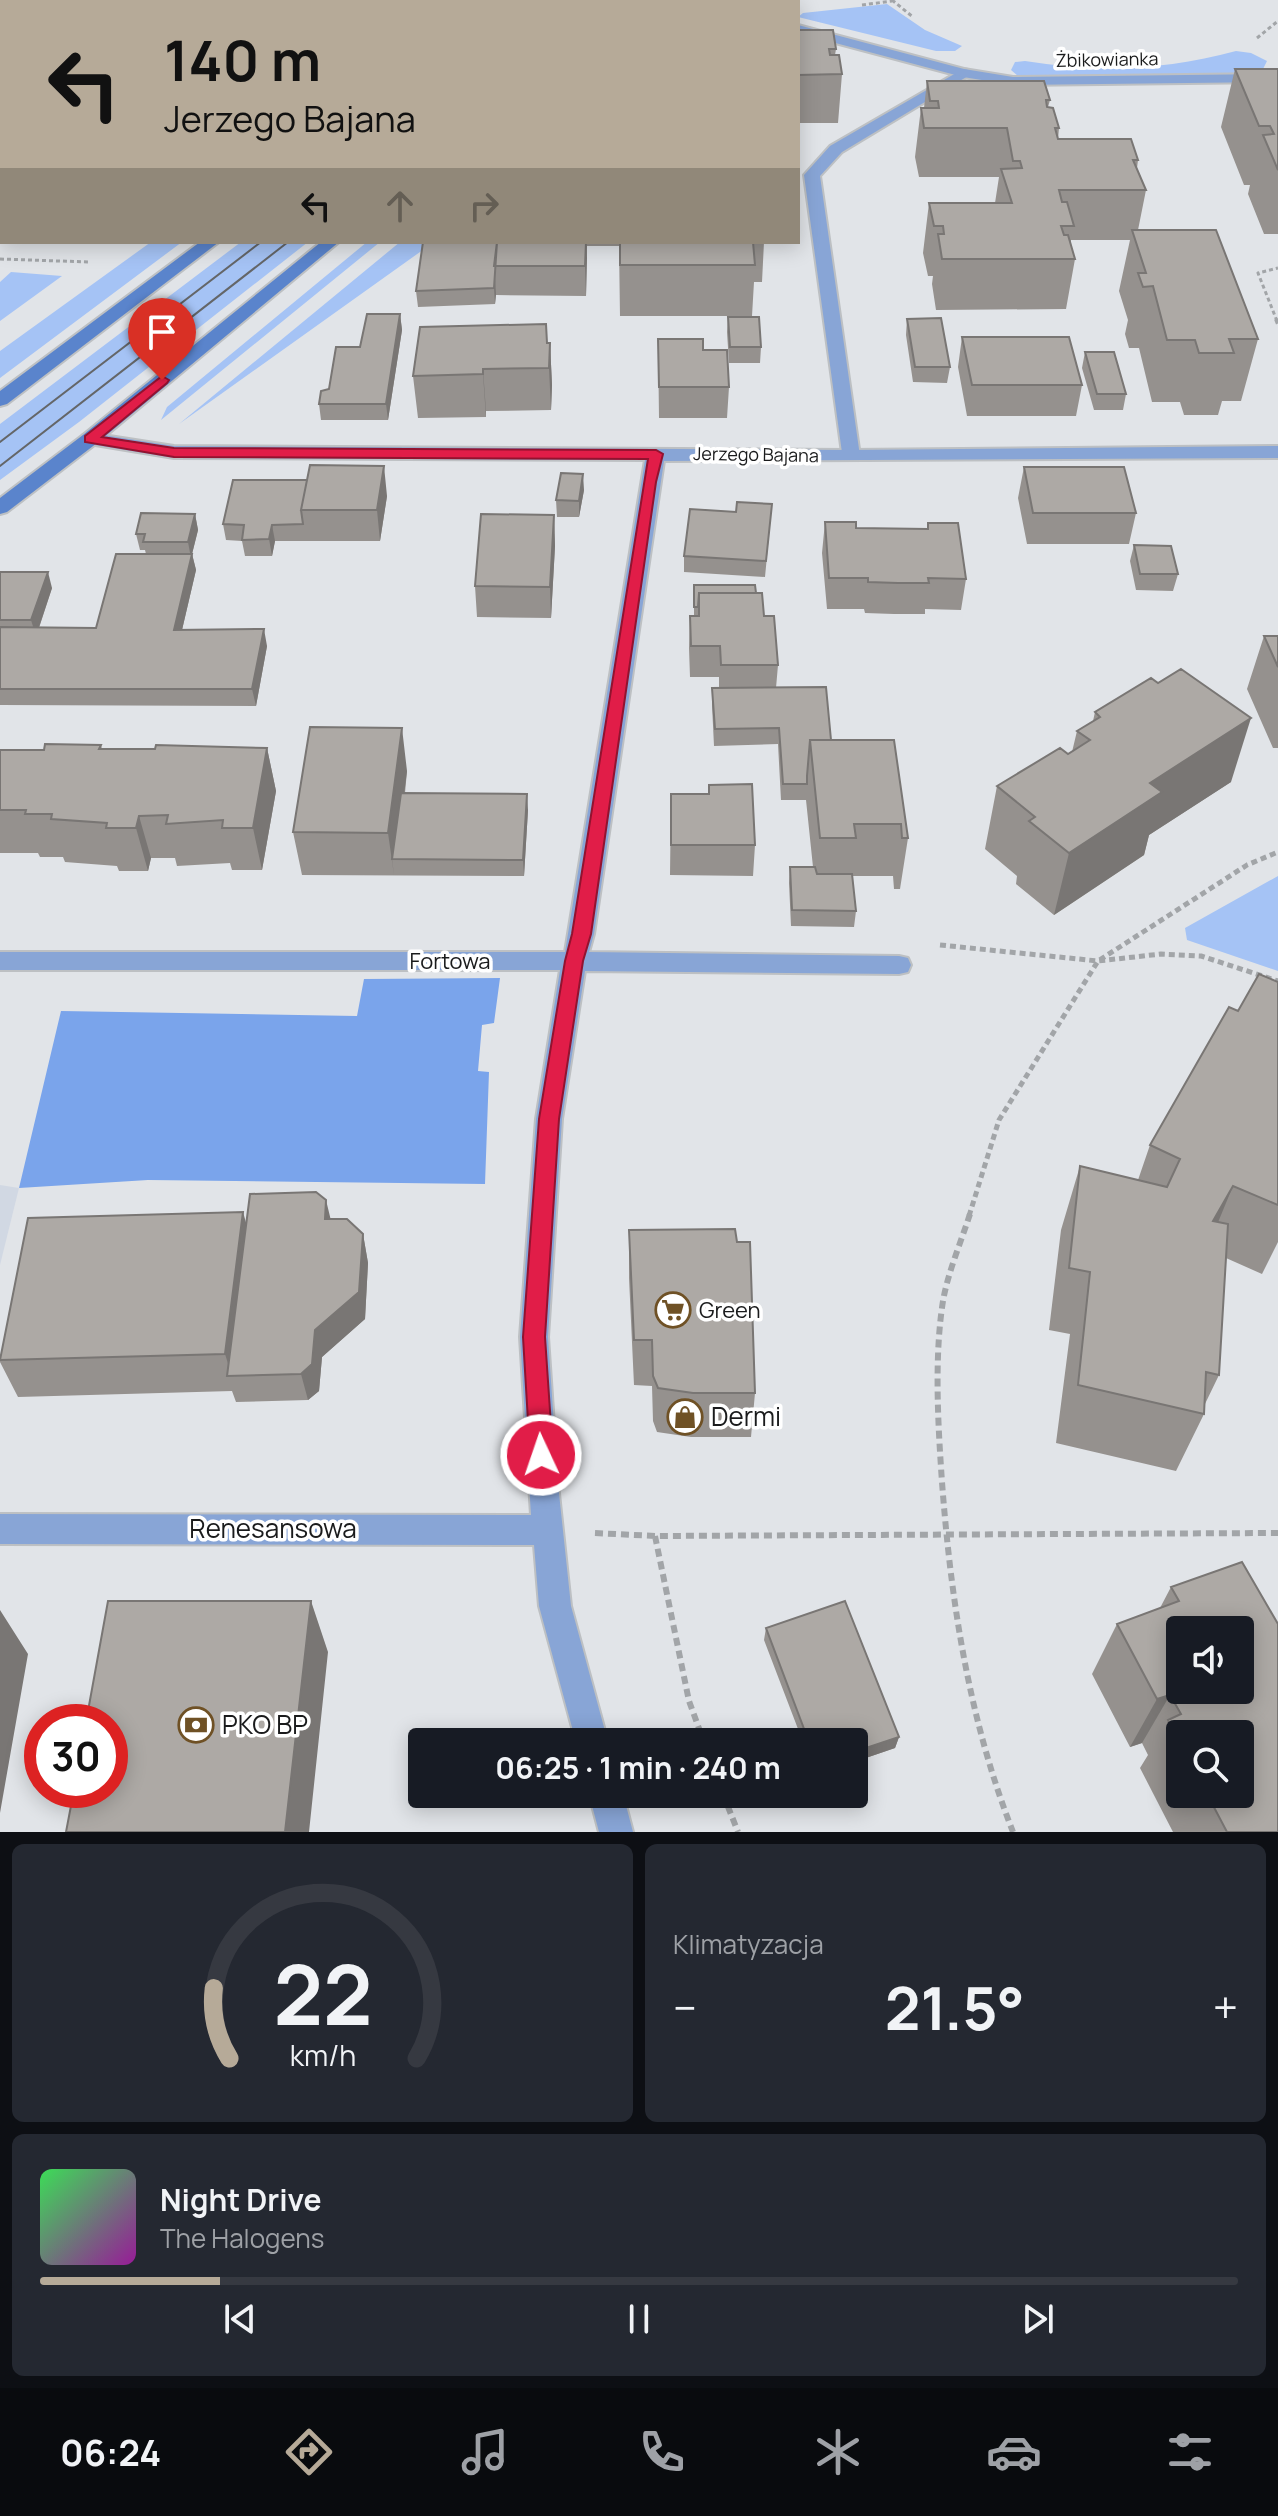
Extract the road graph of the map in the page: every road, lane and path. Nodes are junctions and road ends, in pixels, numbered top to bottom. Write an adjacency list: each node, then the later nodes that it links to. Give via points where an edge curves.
1 (800, 30): 2 (street, Żbikowianka)
2 (963, 73): 3 (street, Żbikowianka, via 1013,81); 14 (street, via 849,141 812,175)
3 (1278, 78)
4 (208, 244): 10 (main road)
5 (329, 244): 11 (main road)
6 (0, 259): 7 (path)
7 (89, 262)
8 (1278, 268): 9 (path, via 1258,273)
9 (1278, 324)
10 (0, 400)
11 (90, 439): 13 (street, Jerzego Bajana, via 174,452); 15 (main road)
12 (1278, 452): 14 (street, Jerzego Bajana)
13 (656, 454): 14 (street, Jerzego Bajana); 19 (street)
14 (850, 456)
15 (0, 508)
16 (1278, 852): 20 (path, via 1247,865)
17 (930, 943): 20 (path)
18 (0, 961): 19 (street, Fortowa)
19 (574, 961): 21 (street, Fortowa); 24 (street, via 549,1119 534,1337)
20 (1098, 961): 22 (path, via 1201,956); 25 (path, via 999,1120 943,1300 937,1414)
21 (899, 965)
22 (1278, 981)
23 (0, 1529): 24 (street, Renesansowa)
24 (547, 1530): 27 (path); 28 (street, via 555,1606)
25 (946, 1533): 26 (path); 27 (path); 34 (path, via 959,1639 991,1776)
26 (1278, 1533)
27 (655, 1536): 29 (path)
28 (588, 1728)
29 (699, 1728)
30 (610, 1808): 32 (street)
31 (729, 1808): 33 (path)
32 (616, 1832)
33 (738, 1832)
34 (1013, 1832)

